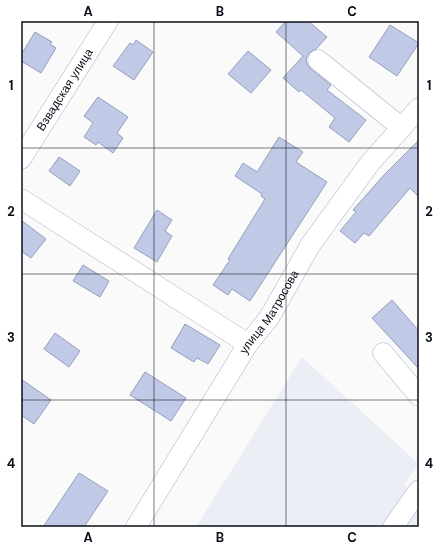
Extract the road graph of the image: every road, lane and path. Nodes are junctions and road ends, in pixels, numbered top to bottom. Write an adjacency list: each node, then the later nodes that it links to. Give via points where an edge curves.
1 (108, 21): 5 (street, Взвадская улица)
2 (318, 60): 4 (street)
3 (419, 108): 4 (street, улица Матросова)
4 (402, 128): 7 (street, улица Матросова, via 370,163 311,244 269,318)
5 (21, 159)
6 (21, 199): 7 (street)
7 (248, 344): 11 (street, улица Матросова)
8 (384, 353): 9 (street)
9 (419, 396)
10 (419, 490): 12 (street)
11 (136, 527)
12 (393, 527)

